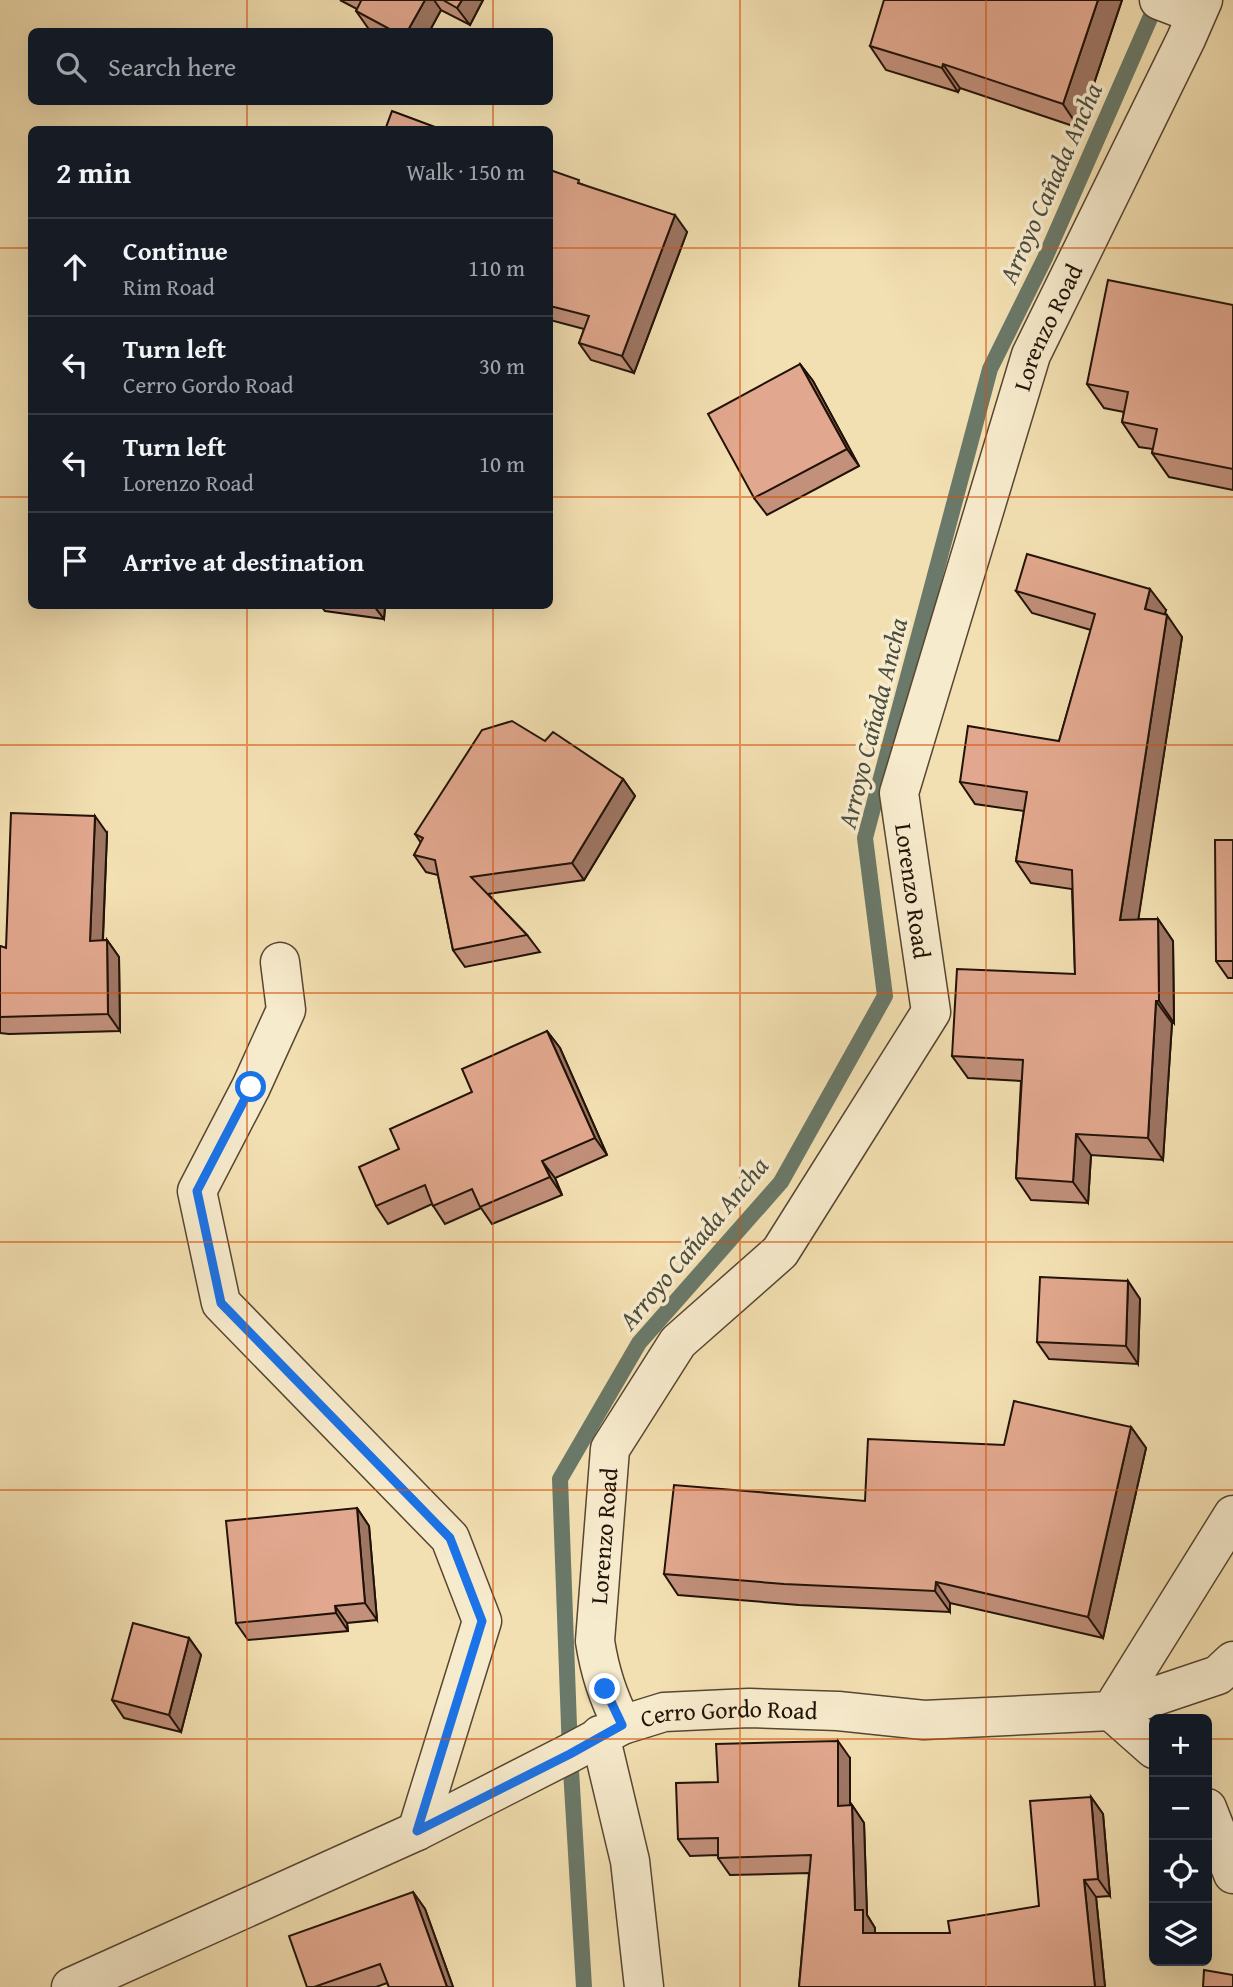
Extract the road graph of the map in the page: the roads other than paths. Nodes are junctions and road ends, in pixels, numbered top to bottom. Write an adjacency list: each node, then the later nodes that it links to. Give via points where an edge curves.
1 (1180, 3): 6 (street, Lorenzo Road, via 1186,39 1031,355 899,793 931,1013 780,1252 678,1342 610,1449 595,1641)
2 (280, 962): 9 (street, via 286,1010 197,1191 221,1303 450,1538 482,1621)
3 (1233, 1515): 5 (street)
4 (1233, 1661): 5 (street, Cerro Gordo Road, via 1219,1675)
5 (1111, 1711): 6 (street, Cerro Gordo Road, via 924,1720 749,1708 664,1712); 7 (street)
6 (611, 1730): 9 (street, Cerro Gordo Road); 12 (street, Lorenzo Road)
7 (1149, 1745)
8 (1212, 1821): 10 (street)
9 (417, 1831): 11 (street, Cerro Gordo Road)
10 (1233, 1874)
11 (71, 1987)
12 (644, 1987)

